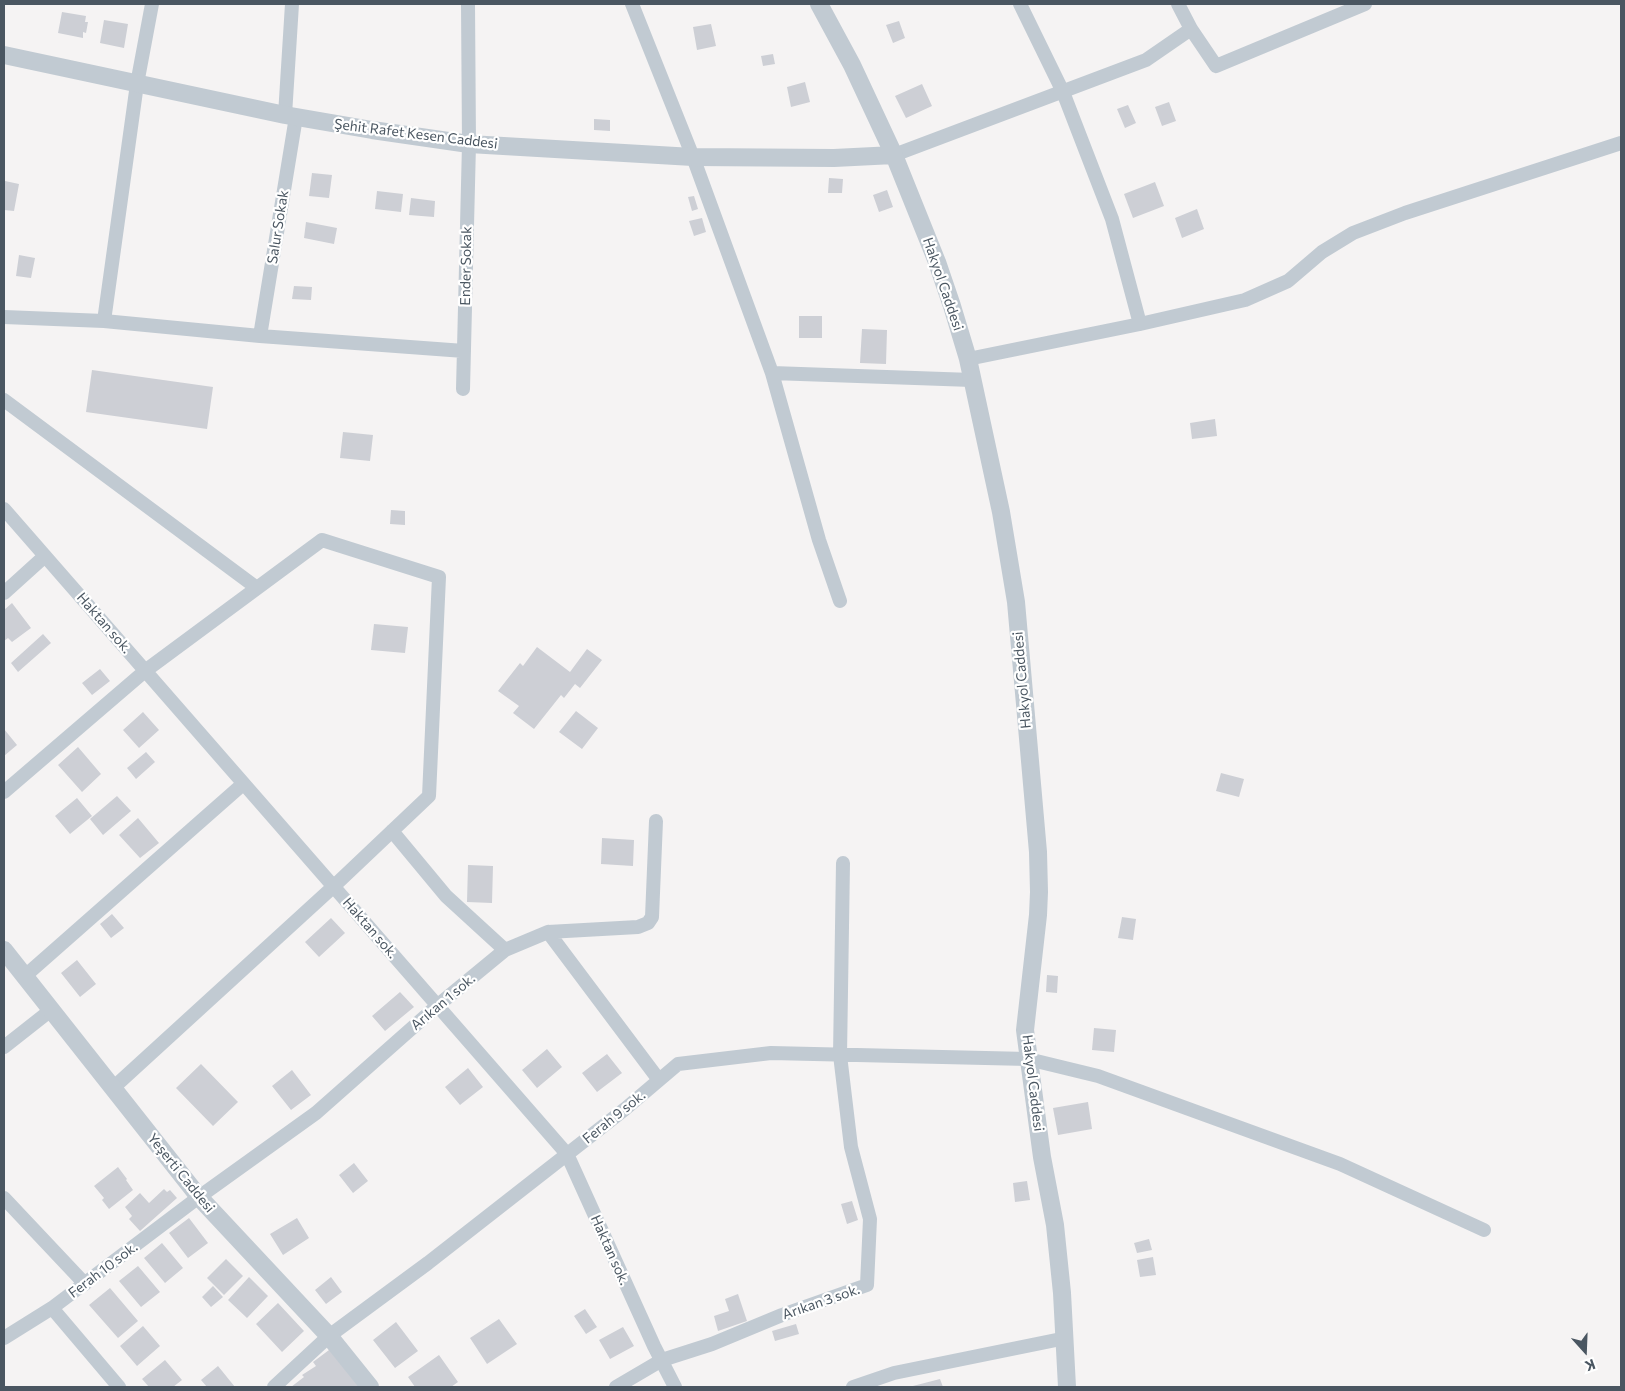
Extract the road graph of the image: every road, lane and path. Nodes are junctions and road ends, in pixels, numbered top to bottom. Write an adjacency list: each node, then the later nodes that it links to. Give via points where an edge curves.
1 (152, 4): 11 (street)
2 (292, 4): 13 (street, Salur Sokak)
3 (468, 4): 15 (street, Ender Sokak)
4 (632, 4): 17 (street)
5 (819, 4): 16 (street, Hakyol Caddesi)
6 (1020, 4): 12 (street)
7 (1178, 4): 9 (street)
8 (1365, 4): 9 (street, via 1216,66)
9 (1191, 29): 12 (street, via 1146,60)
10 (4, 55): 11 (street, Şehit Rafet Kesen Caddesi)
11 (137, 84): 13 (street, Şehit Rafet Kesen Caddesi); 19 (street)
12 (1063, 92): 16 (street); 20 (street, via 1112,219)
13 (290, 116): 15 (street, Şehit Rafet Kesen Caddesi); 21 (street, Salur Sokak)
14 (1621, 143): 20 (street, via 1353,233 1322,252 1288,281 1245,300)
15 (469, 144): 17 (street, Şehit Rafet Kesen Caddesi); 22 (street, Ender Sokak)
16 (894, 155): 17 (street, Şehit Rafet Kesen Caddesi); 23 (street, Hakyol Caddesi, via 937,262)
17 (693, 157): 24 (street)
18 (4, 317): 19 (street)
19 (104, 321): 21 (street)
20 (1140, 324): 23 (street)
21 (260, 336): 22 (street)
22 (464, 351): 26 (street, Ender Sokak)
23 (968, 359): 25 (street, Hakyol Caddesi)
24 (772, 373): 25 (street); 32 (street, via 819,540)
25 (972, 380): 48 (street, Hakyol Caddesi, via 1011,565 1038,852 1038,915 1026,1030)
26 (464, 389)
27 (4, 400): 30 (street)
28 (4, 509): 29 (street, Haktan sok.)
29 (45, 556): 31 (street); 33 (street, Haktan sok.)
30 (257, 588): 33 (street); 37 (street, via 322,540 439,577 429,796)
31 (4, 593)
32 (840, 601)
33 (145, 671): 34 (street, Haktan sok.); 35 (street)
34 (243, 784): 39 (street, Haktan sok.); 43 (street)
35 (4, 792)
36 (656, 821): 40 (street, Arıkan 1 sok., via 652,917 648,923 638,927)
37 (392, 831): 39 (street); 42 (street, via 446,896)
38 (843, 863): 47 (street)
39 (333, 886): 44 (street, Haktan sok.); 50 (street)
40 (548, 932): 42 (street, Arıkan 1 sok.); 49 (street)
41 (4, 950): 43 (street, Yeşerti Caddesi)
42 (505, 950): 44 (street, Arıkan 1 sok.)
43 (25, 976): 45 (street, Yeşerti Caddesi)
44 (437, 1006): 51 (street, Haktan sok.); 53 (street, Arıkan 1 sok., via 316,1113)
45 (51, 1010): 46 (street); 50 (street, Yeşerti Caddesi)
46 (4, 1048)
47 (840, 1055): 48 (street, Ferah 9 sok.); 49 (street, Ferah 9 sok., via 771,1053 678,1064); 60 (street, Arıkan 3 sok., via 851,1147 870,1219 867,1285)
48 (1028, 1060): 54 (street, Ferah 9 sok., via 1098,1076 1340,1164); 59 (street, Hakyol Caddesi, via 1054,1225)
49 (659, 1080): 51 (street, Ferah 9 sok.)
50 (113, 1088): 53 (street, Yeşerti Caddesi)
51 (567, 1154): 57 (street, Ferah 9 sok.); 60 (street, Haktan sok.)
52 (4, 1198): 55 (street)
53 (199, 1198): 55 (street, Ferah 10 sok.); 57 (street, Yeşerti Caddesi)
54 (1484, 1230)
55 (86, 1284): 56 (street, Ferah 10 sok.)
56 (52, 1308): 58 (street, Ferah 10 sok.); 61 (street)
57 (329, 1336): 62 (street, Ferah 9 sok.); 63 (street, Yeşerti Caddesi)
58 (4, 1338)
59 (1066, 1338): 66 (street, via 894,1373); 67 (street, Hakyol Caddesi)
60 (662, 1360): 64 (street, Arıkan 3 sok.); 65 (street, Haktan sok.)
61 (119, 1387)
62 (274, 1387)
63 (370, 1387)
64 (616, 1387)
65 (675, 1387)
66 (853, 1387)
67 (1067, 1387)

